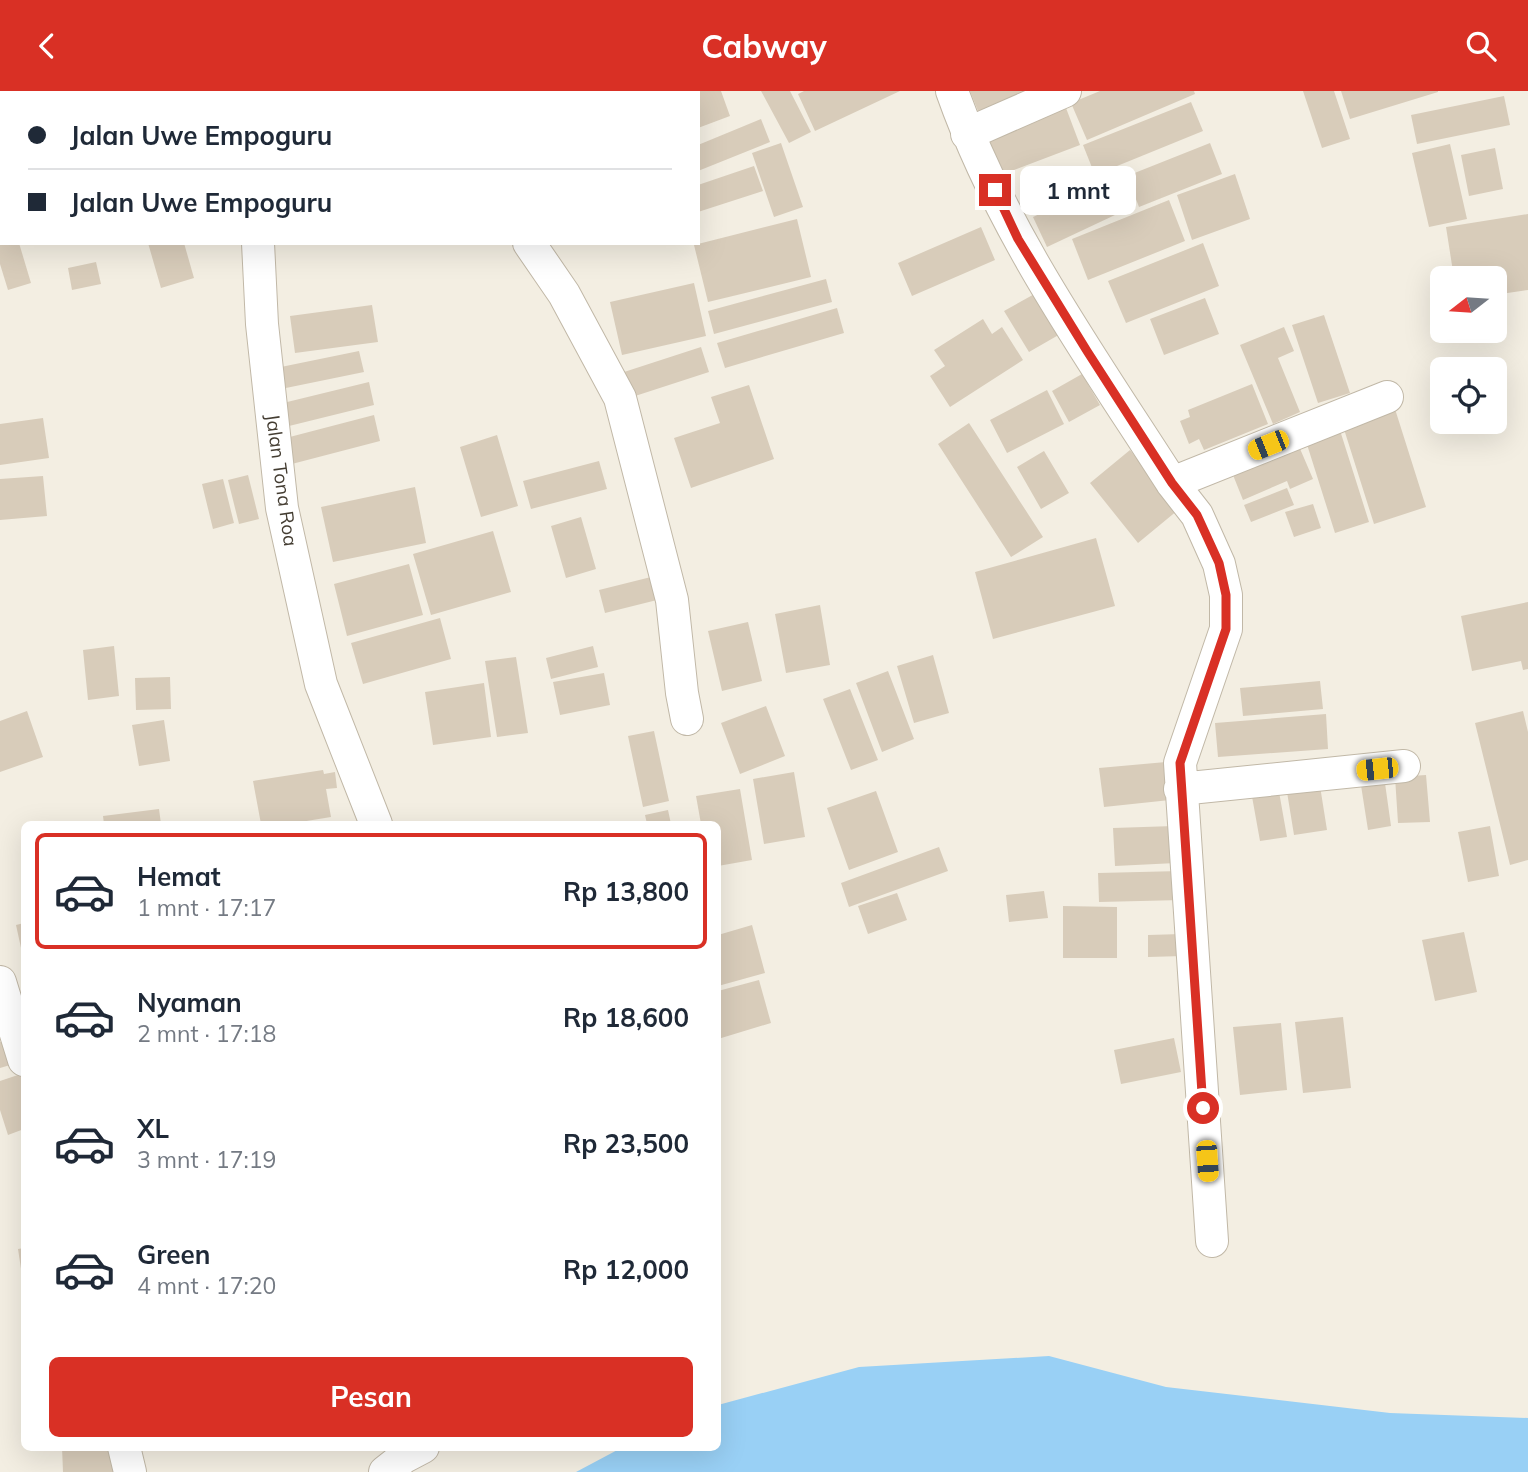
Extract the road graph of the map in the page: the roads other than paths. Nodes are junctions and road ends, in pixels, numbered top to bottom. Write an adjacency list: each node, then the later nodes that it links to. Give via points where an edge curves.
1 (952, 91): 3 (street)
2 (1065, 91): 3 (street)
3 (967, 134): 7 (street, via 1018,239)
4 (258, 245): 11 (street, Jalan Tona Roa, via 282,508 321,684)
5 (530, 245): 8 (street, via 564,294 620,398 672,600)
6 (1387, 397): 7 (street)
7 (1172, 483): 10 (street, via 1197,515 1219,563 1226,595 1226,629 1180,763)
8 (687, 719)
9 (1404, 766): 10 (street)
10 (1180, 789): 14 (street)
11 (375, 821)
12 (0, 982): 13 (street)
13 (21, 1050)
14 (1212, 1241)
15 (125, 1451): 17 (street)
16 (415, 1451): 18 (street)
17 (130, 1472)
18 (385, 1472)

